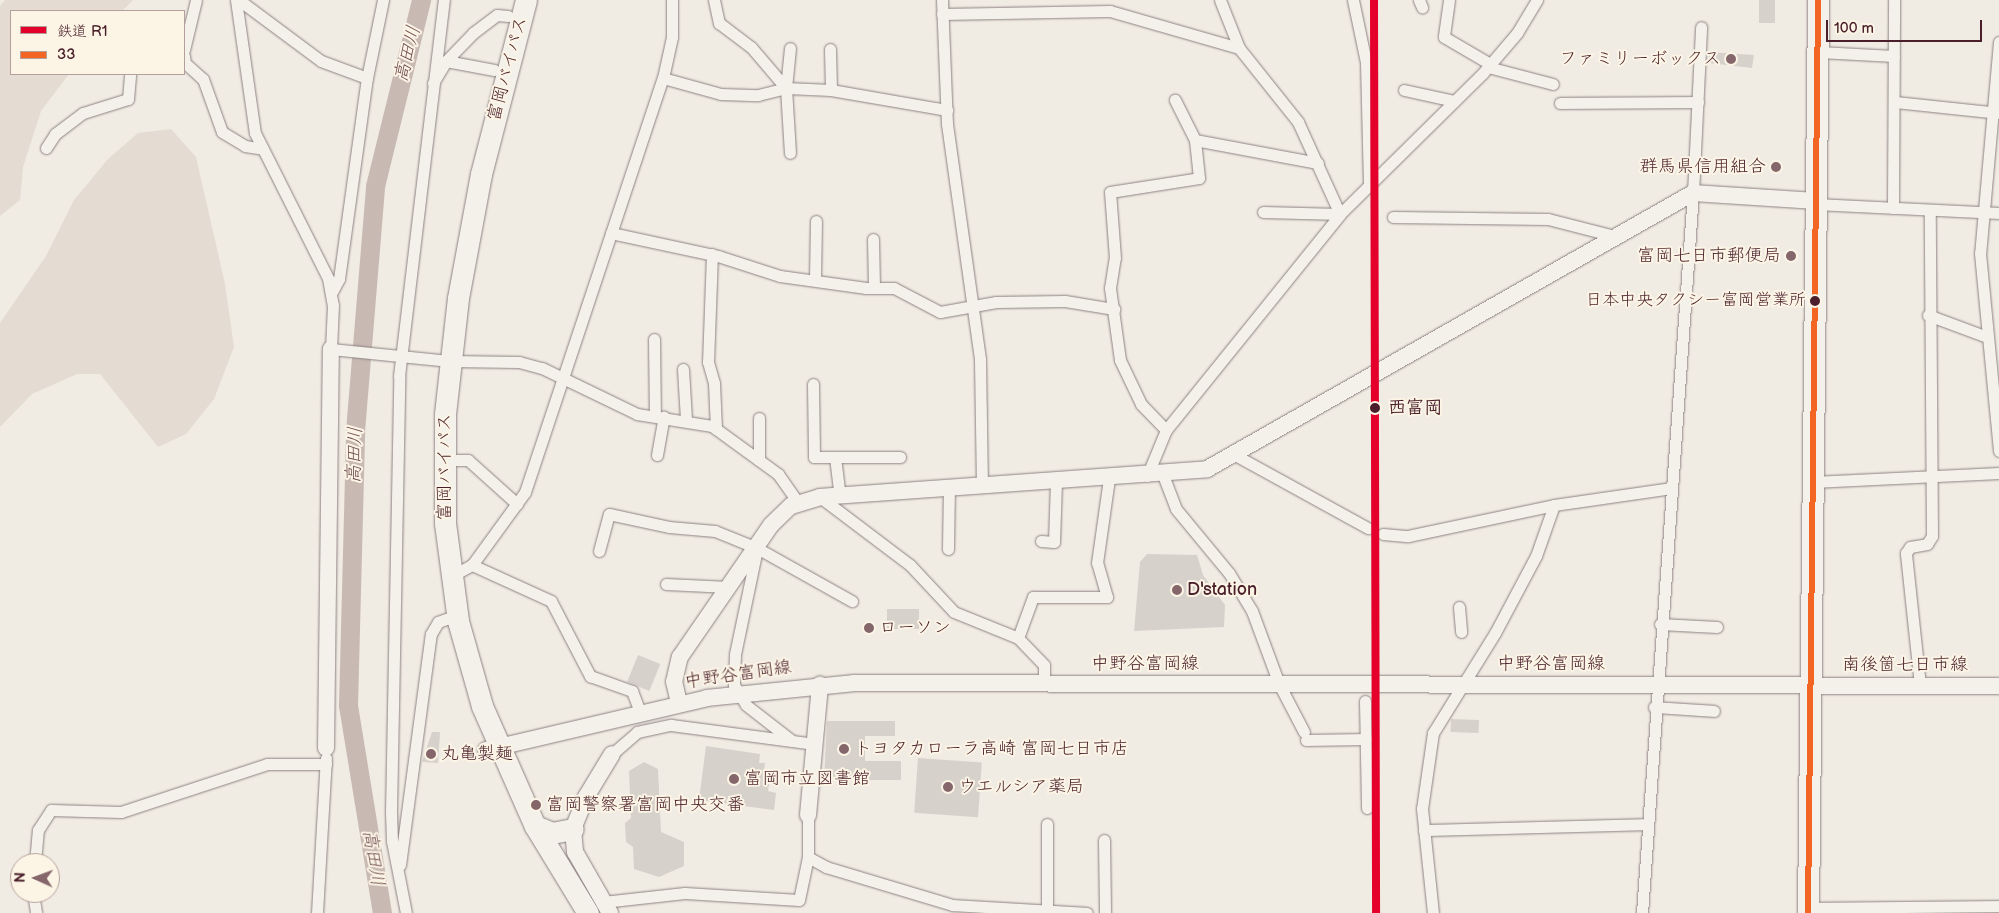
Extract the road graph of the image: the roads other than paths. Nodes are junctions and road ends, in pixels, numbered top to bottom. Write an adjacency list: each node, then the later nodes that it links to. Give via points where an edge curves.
1 (196, 0): 19 (street)
2 (383, 0): 30 (street)
3 (444, 0): 33 (street)
4 (526, 0): 74 (highway, 富岡バイパス, via 480,174)
5 (672, 0): 31 (street, via 672,37)
6 (714, 0): 34 (street, via 719,22 751,48)
7 (942, 0): 16 (street)
8 (1220, 0): 22 (street)
9 (1353, 0): 49 (street, via 1366,62)
10 (1449, 0): 27 (street, via 1444,37)
11 (1538, 0): 27 (street)
12 (1818, 0): 23 (highway)
13 (1894, 0): 24 (street)
14 (236, 1): 30 (street, via 321,61); 46 (street, via 250,113)
15 (510, 8): 25 (street, via 497,14); 28 (highway, 富岡バイパス)
16 (942, 14): 22 (street, via 1110,11); 42 (street)
17 (1700, 26): 39 (street)
18 (1999, 42): 43 (street)
19 (185, 46)
20 (790, 48): 34 (street)
21 (830, 48): 35 (street)
22 (1239, 48): 48 (street, via 1298,122)
23 (1819, 52): 24 (street); 51 (highway)
24 (1894, 56): 40 (street)
25 (446, 61): 28 (street); 33 (street)
26 (185, 62): 46 (street, via 202,79 222,132 245,146)
27 (1489, 65): 32 (street); 38 (street)
28 (494, 70): 74 (highway, 富岡バイパス, via 456,234)
29 (130, 75): 45 (street, via 128,100 84,113 55,134)
30 (367, 78): 66 (street, via 339,279)
31 (663, 78): 34 (street, via 721,94 758,95); 60 (street)
32 (1553, 84)
33 (432, 86): 73 (street, via 424,195)
34 (786, 88): 35 (street); 47 (street)
35 (831, 90): 42 (street)
36 (1404, 90): 38 (street)
37 (1175, 100): 44 (street)
38 (1454, 101): 49 (street)
39 (1698, 102): 41 (street); 50 (street)
40 (1895, 102): 43 (street); 52 (street)
41 (1560, 103)
42 (947, 110): 67 (street)
43 (1995, 113): 55 (street)
44 (1195, 140): 48 (street); 68 (street, via 1199,178 1110,192)
45 (46, 148)
46 (263, 149): 66 (street)
47 (790, 153)
48 (1318, 163): 57 (street)
49 (1369, 182): 57 (street)
50 (1693, 193): 51 (street); 61 (street); 98 (street)
51 (1816, 203): 52 (street); 95 (highway)
52 (1893, 208): 53 (street)
53 (1930, 210): 55 (street); 69 (street)
54 (1263, 212): 57 (street)
55 (1982, 212): 56 (street); 70 (street, via 1980,253)
56 (1999, 213)
57 (1340, 214): 82 (street)
58 (1393, 217): 61 (street, via 1548,219)
59 (816, 221): 64 (street)
60 (611, 234): 63 (street); 76 (street)
61 (1618, 237): 85 (street)
62 (873, 239): 65 (street)
63 (712, 254): 64 (street, via 753,270); 81 (street, via 708,362 714,383)
64 (815, 278): 65 (street)
65 (874, 288): 67 (street, via 894,288 940,312)
66 (332, 292): 72 (street)
67 (971, 306): 68 (street, via 1065,301); 96 (street, via 980,360)
68 (1114, 309): 82 (street, via 1120,360 1141,404)
69 (1928, 315): 70 (street); 93 (street)
70 (1987, 338): 83 (street)
71 (654, 339): 78 (street)
72 (334, 349): 73 (street); 140 (street)
73 (402, 354): 74 (street); 151 (street, via 392,738 392,841)
74 (442, 359): 76 (street, via 519,362); 88 (highway, 富岡バイパス); 116 (highway, 富岡バイパス, via 430,496)
75 (683, 369): 80 (street)
76 (563, 379): 78 (street, via 605,402); 102 (street)
77 (813, 384): 86 (street, via 814,457)
78 (660, 416): 80 (street); 84 (street)
79 (759, 418): 89 (street)
80 (686, 420): 81 (street)
81 (716, 429): 89 (street)
82 (1166, 430): 91 (street)
83 (1999, 451)
84 (657, 455)
85 (1235, 456): 91 (street, via 1207,469); 104 (street)
86 (835, 457): 87 (street); 99 (street)
87 (900, 457)
88 (444, 460): 102 (street, via 468,460); 111 (highway, 富岡バイパス)
89 (759, 460): 101 (street, via 778,474)
90 (1999, 473): 93 (street)
91 (1155, 475): 92 (street); 122 (street, via 1176,509 1229,573 1252,611)
92 (1109, 479): 94 (street); 120 (street, via 1097,563 1107,597 1032,597)
93 (1930, 479): 95 (street); 127 (street, via 1930,541 1906,553)
94 (1056, 482): 96 (street); 106 (street, via 1054,542)
95 (1814, 482): 124 (highway)
96 (982, 486): 97 (street)
97 (949, 488): 99 (street); 108 (street)
98 (1672, 488): 103 (street); 117 (street)
99 (840, 496): 100 (street)
100 (820, 497): 101 (street); 120 (street, via 910,565 954,612)
101 (798, 503): 107 (street, via 780,514)
102 (517, 504): 110 (street)
103 (1554, 506): 105 (street, via 1408,536); 123 (street, via 1536,556)
104 (1368, 528)
105 (1384, 534)
106 (1040, 542)
107 (757, 548): 109 (street, via 715,531 669,527 609,514); 113 (street); 114 (street); 129 (street, via 734,665)
108 (948, 549)
109 (600, 551)
110 (472, 565): 111 (street); 134 (street, via 551,601 590,676 632,691)
111 (450, 577): 138 (highway, 富岡バイパス)
112 (666, 584): 113 (street)
113 (729, 587): 131 (street, via 680,657 674,682)
114 (852, 601)
115 (1459, 607): 119 (street)
116 (446, 619): 138 (highway, 富岡バイパス); 151 (street, via 438,622 431,634)
117 (1660, 624): 118 (street); 126 (street)
118 (1717, 627)
119 (1461, 632)
120 (1018, 638): 121 (street, via 1044,665)
121 (1044, 684): 122 (street, 中野谷富岡線); 125 (street, 中野谷富岡線)
122 (1279, 684): 123 (street, 中野谷富岡線); 135 (street, via 1305,736)
123 (1465, 684): 126 (street, 中野谷富岡線); 147 (street, via 1433,733 1423,788)
124 (1812, 684): 126 (street, 中野谷富岡線); 127 (street, 南後箇七日市線); 155 (highway)
125 (820, 685): 129 (street, 中野谷富岡線); 137 (street)
126 (1655, 685): 132 (street)
127 (1920, 685): 128 (street, 南後箇七日市線)
128 (1999, 686)
129 (737, 693): 131 (street, 中野谷富岡線); 136 (street)
130 (1365, 701): 135 (street)
131 (679, 703): 134 (street, 中野谷富岡線)
132 (1654, 707): 133 (street); 144 (street)
133 (1714, 711)
134 (640, 712): 138 (street, 中野谷富岡線)
135 (1366, 739): 141 (street)
136 (792, 742): 137 (street); 139 (street, via 663,725 628,736)
137 (815, 744): 142 (street)
138 (492, 748): 145 (highway, 富岡バイパス); 158 (highway, 富岡バイパス, via 524,831)
139 (612, 754): 146 (street, via 586,797)
140 (326, 756): 149 (street, via 267,764 121,812 51,810 38,830); 156 (street)
141 (1367, 808)
142 (808, 815): 150 (street)
143 (1047, 824): 153 (street)
144 (1646, 824): 147 (street); 162 (street)
145 (535, 826): 146 (highway, via 552,833); 154 (highway, 富岡バイパス)
146 (573, 829): 154 (street, via 575,852)
147 (1424, 830): 161 (street)
148 (1104, 840): 160 (street)
149 (36, 853)
150 (808, 857): 153 (street, via 826,867 953,905); 154 (street, via 799,900 685,893)
151 (398, 879): 157 (street)
152 (1999, 906): 155 (street)
153 (1047, 908): 159 (street)
154 (600, 909)
155 (1808, 910)
156 (317, 913)
157 (406, 913)
158 (571, 913)
159 (1087, 913)
160 (1105, 913)
161 (1433, 913)
162 (1642, 913)

